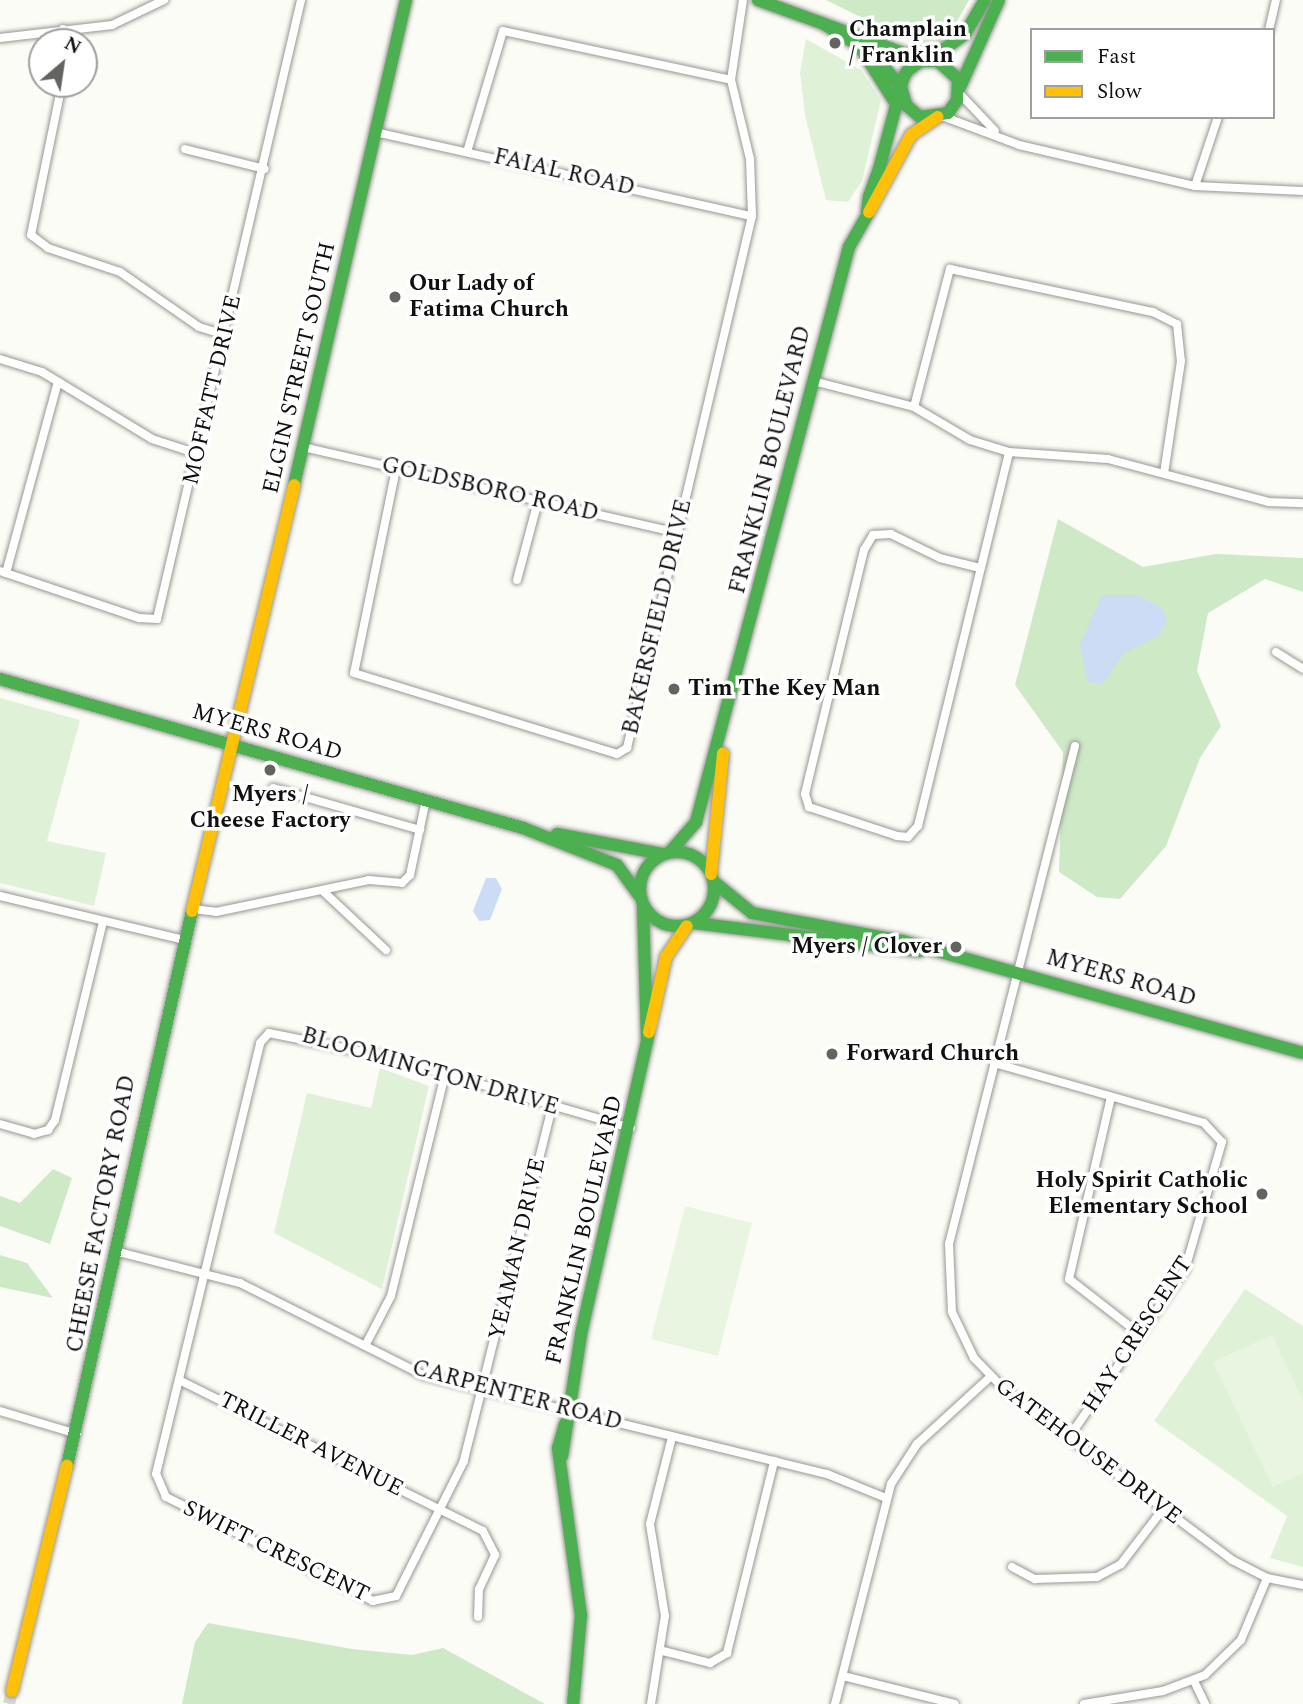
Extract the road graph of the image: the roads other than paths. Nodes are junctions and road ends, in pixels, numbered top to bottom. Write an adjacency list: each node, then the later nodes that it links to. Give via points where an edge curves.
1 (164, 0): 10 (street, via 112,25)
2 (302, 0): 27 (street, MOFFATT DRIVE)
3 (406, 0): 23 (main road, ELGIN STREET SOUTH)
4 (743, 0): 16 (street, BAKERSFIELD DRIVE)
5 (758, 0): 9 (main road)
6 (985, 0): 15 (main road, via 965,34)
7 (999, 0): 18 (main road)
8 (1276, 0): 11 (street)
9 (822, 23): 14 (main road); 15 (main road)
10 (75, 28)
11 (1269, 28)
12 (28, 34): 13 (street)
13 (0, 38)
14 (860, 47): 17 (main road, via 884,62); 20 (main road)
15 (926, 60): 17 (main road, via 907,71); 18 (main road, via 953,71)
16 (731, 80): 26 (street, via 503,31); 31 (street, BAKERSFIELD DRIVE, via 750,159)
17 (901, 87): 20 (main road, FRANKLIN BOULEVARD); 21 (main road, via 912,112)
18 (959, 90): 21 (main road); 24 (street, via 981,124)
19 (59, 98): 32 (street, via 31,235 48,248 120,272 199,327)
20 (896, 104): 30 (main road, FRANKLIN BOULEVARD)
21 (940, 117): 24 (street); 30 (main road, FRANKLIN BOULEVARD, via 911,135)
22 (1217, 119): 28 (street)
23 (375, 132): 26 (street, FAIAL ROAD); 37 (main road, ELGIN STREET SOUTH)
24 (1019, 145): 28 (street)
25 (185, 149): 27 (street)
26 (467, 152): 31 (street, FAIAL ROAD)
27 (264, 169): 32 (street, MOFFATT DRIVE)
28 (1195, 186): 29 (street)
29 (1303, 191)
30 (867, 212): 34 (main road, FRANKLIN BOULEVARD, via 837,280)
31 (752, 216): 44 (street, BAKERSFIELD DRIVE)
32 (226, 335): 39 (street, MOFFATT DRIVE)
33 (0, 359): 35 (street)
34 (813, 381): 36 (street); 51 (main road, FRANKLIN BOULEVARD)
35 (58, 382): 39 (street, via 152,439); 46 (street)
36 (914, 407): 38 (street, via 970,440); 41 (street, via 950,269 1153,312 1177,324 1181,361)
37 (303, 447): 40 (street, GOLDSBORO ROAD); 52 (main road, ELGIN STREET SOUTH)
38 (1009, 452): 41 (street, via 1108,459); 45 (street)
39 (198, 454): 46 (street, MOFFATT DRIVE, via 158,619 139,618)
40 (396, 469): 42 (street, GOLDSBORO ROAD); 44 (street, BAKERSFIELD DRIVE, via 354,673 619,754 633,736)
41 (1164, 473): 43 (street, via 1268,502)
42 (538, 501): 44 (street, GOLDSBORO ROAD); 47 (street)
43 (1303, 503)
44 (678, 533)
45 (980, 568): 45 (street, via 940,558 891,534 873,535 864,550 808,781 809,807 897,836 908,837 918,825)
46 (3, 572)
47 (517, 580)
48 (1276, 652): 49 (street)
49 (1303, 669)
50 (0, 679): 52 (main road, MYERS ROAD)
51 (727, 722): 58 (main road, FRANKLIN BOULEVARD, via 696,822); 59 (main road, FRANKLIN BOULEVARD)
52 (233, 745): 55 (main road, MYERS ROAD); 63 (main road, CHEESE FACTORY ROAD)
53 (1075, 746): 69 (street, GATEHOUSE DRIVE)
54 (273, 788): 57 (street)
55 (426, 800): 56 (main road, MYERS ROAD); 57 (street)
56 (523, 828): 58 (main road, MYERS ROAD); 62 (main road, MYERS ROAD, via 617,865)
57 (421, 830): 60 (street, via 411,875 402,883 369,880)
58 (666, 853): 59 (main road, via 694,856); 62 (main road, via 642,875)
59 (712, 878): 65 (main road, via 711,906); 68 (main road, MYERS ROAD, via 752,913)
60 (324, 892): 63 (street, via 216,912); 67 (street)
61 (0, 896): 64 (street)
62 (641, 901): 65 (main road, via 661,924); 70 (main road, FRANKLIN BOULEVARD)
63 (194, 909): 66 (main road, CHEESE FACTORY ROAD)
64 (103, 922): 66 (street); 76 (street, via 55,1120 48,1130 34,1133)
65 (691, 924): 68 (main road, MYERS ROAD); 70 (main road, FRANKLIN BOULEVARD, via 670,944)
66 (184, 940): 78 (main road, CHEESE FACTORY ROAD)
67 (386, 950)
68 (926, 951): 69 (main road, MYERS ROAD)
69 (1021, 972): 71 (main road, MYERS ROAD); 72 (street, GATEHOUSE DRIVE)
70 (647, 1044): 77 (main road, FRANKLIN BOULEVARD)
71 (1303, 1053)
72 (994, 1063): 74 (street, HAY CRESCENT); 82 (street, GATEHOUSE DRIVE, via 947,1268 961,1335)
73 (445, 1075): 75 (street, BLOOMINGTON DRIVE); 79 (street, BLOOMINGTON DRIVE, via 280,1030 269,1033 260,1042); 81 (street, via 391,1296)
74 (1111, 1097): 80 (street, via 1069,1279); 80 (street, HAY CRESCENT, via 1204,1124 1222,1142 1189,1262)
75 (552, 1107): 77 (street, BLOOMINGTON DRIVE); 84 (street, YEAMAN DRIVE)
76 (0, 1124)
77 (631, 1128): 86 (main road, FRANKLIN BOULEVARD)
78 (119, 1252): 79 (street, CARPENTER ROAD); 87 (main road, CHEESE FACTORY ROAD)
79 (205, 1273): 81 (street, CARPENTER ROAD, via 240,1283); 83 (street, SWIFT CRESCENT)
80 (1141, 1335): 89 (street, HAY CRESCENT)
81 (365, 1346): 84 (street, CARPENTER ROAD, via 423,1375)
82 (990, 1377): 89 (street, GATEHOUSE DRIVE); 91 (street, via 917,1444)
83 (179, 1380): 93 (street, TRILLER AVENUE); 93 (street, SWIFT CRESCENT, via 157,1482 166,1497 217,1523 380,1601 396,1596)
84 (484, 1391): 86 (street, CARPENTER ROAD); 93 (street, SWIFT CRESCENT)
85 (0, 1411): 87 (street)
86 (566, 1418): 88 (street, CARPENTER ROAD); 102 (main road, FRANKLIN BOULEVARD, via 562,1456 581,1615)
87 (77, 1434): 101 (main road, CHEESE FACTORY ROAD)
88 (672, 1437): 90 (street, CARPENTER ROAD); 98 (street, via 650,1524 663,1592)
89 (1069, 1437): 92 (street, GATEHOUSE DRIVE)
90 (774, 1461): 91 (street, CARPENTER ROAD); 98 (street, via 727,1653 710,1663)
91 (886, 1498): 99 (street)
92 (1163, 1509): 94 (street, via 1121,1564 1097,1577 1035,1579); 95 (street, GATEHOUSE DRIVE)
93 (442, 1511): 97 (street, TRILLER AVENUE, via 483,1531 494,1544)
94 (1012, 1567)
95 (1267, 1578): 96 (street, GATEHOUSE DRIVE); 100 (street, via 1241,1640)
96 (1303, 1585)
97 (478, 1617)
98 (663, 1651): 103 (street)
99 (843, 1676): 104 (street); 105 (street)
100 (1194, 1681): 106 (street); 107 (street)
101 (12, 1691)
102 (573, 1704)
103 (651, 1704)
104 (835, 1704)
105 (955, 1704)
106 (1084, 1704)
107 (1205, 1704)

